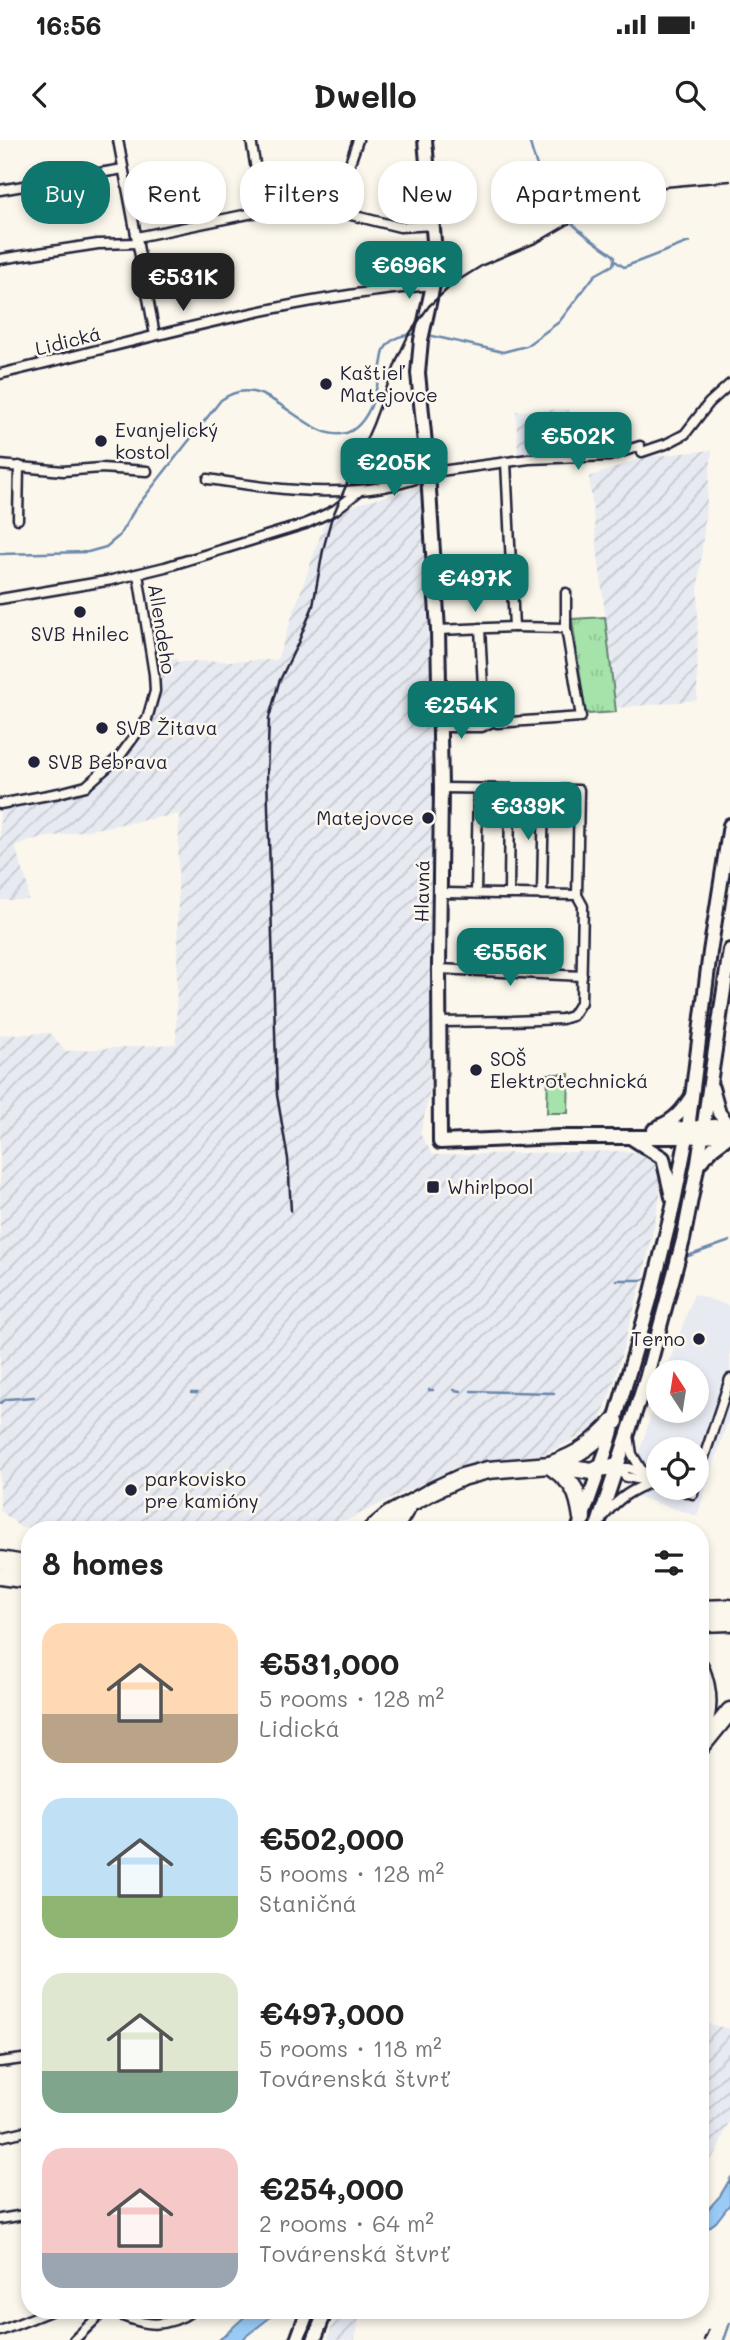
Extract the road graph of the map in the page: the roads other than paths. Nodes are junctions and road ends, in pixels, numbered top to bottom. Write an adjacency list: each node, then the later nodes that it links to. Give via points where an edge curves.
1 (118, 140): 7 (street)
2 (251, 140): 5 (street)
3 (358, 140): 6 (street)
4 (425, 140): 11 (main road, Hlavná)
5 (255, 161)
6 (351, 161)
7 (123, 169): 8 (street); 12 (street)
8 (0, 190)
9 (240, 216): 12 (street)
10 (364, 218): 11 (street, via 400,227)
11 (434, 225): 14 (main road, Hlavná)
12 (138, 240): 13 (street); 15 (street)
13 (0, 259)
14 (433, 285): 15 (street, Lidická, via 375,290); 22 (main road, Hlavná, via 418,373)
15 (155, 335): 16 (street, Lidická)
16 (0, 374)
17 (730, 384): 18 (street, via 685,434 666,444 619,455)
18 (506, 462): 22 (street); 29 (street)
19 (0, 465): 20 (street)
20 (19, 466): 21 (street); 25 (street)
21 (147, 471)
22 (425, 475): 24 (street); 32 (main road, Hlavná)
23 (208, 479): 24 (street)
24 (358, 492): 26 (street, Allendeho, via 335,510 305,524)
25 (18, 519)
26 (138, 574): 28 (street, Allendeho); 39 (street, Allendeho, via 154,674 155,691 147,719 120,756 86,786)
27 (566, 593): 31 (street)
28 (0, 599)
29 (514, 627): 30 (street); 31 (street)
30 (481, 628): 32 (street); 33 (street, via 484,707)
31 (566, 628): 33 (street, via 581,717)
32 (438, 630): 34 (main road, Hlavná)
33 (492, 722): 34 (street, via 482,727)
34 (440, 727): 35 (main road, Hlavná)
35 (442, 788): 36 (street); 41 (main road, Hlavná)
36 (478, 789): 37 (street); 42 (street)
37 (510, 789): 38 (street); 43 (street)
38 (544, 790): 44 (street); 45 (street, via 579,790)
39 (0, 804)
40 (730, 825): 51 (main road)
41 (441, 893): 42 (street); 47 (main road, Hlavná)
42 (476, 893): 43 (street)
43 (509, 894): 44 (street)
44 (542, 894): 45 (street)
45 (577, 895): 48 (street, via 583,906)
46 (730, 950): 50 (main road)
47 (439, 969): 48 (street); 49 (main road, Hlavná)
48 (582, 975): 49 (street, via 580,1007 568,1018)
49 (440, 1022): 57 (main road, Hlavná, via 440,1142)
50 (711, 1085): 52 (main road, via 719,1113); 54 (main road)
51 (693, 1095): 53 (main road, via 670,1122); 55 (main road)
52 (730, 1125): 54 (main road)
53 (651, 1130): 55 (main road); 57 (main road)
54 (703, 1131): 55 (main road); 56 (main road); 58 (main road)
55 (688, 1132): 57 (main road); 59 (main road)
56 (730, 1135): 58 (main road)
57 (630, 1137): 59 (main road, via 663,1158)
58 (698, 1163): 62 (main road, via 678,1260)
59 (673, 1207): 61 (main road)
60 (730, 1379): 63 (street)
61 (615, 1420): 64 (highway, via 593,1444); 66 (main road)
62 (629, 1432): 66 (main road); 67 (street, via 632,1454)
63 (709, 1442)
64 (572, 1457): 65 (highway); 66 (highway, via 593,1459)
65 (550, 1465): 66 (highway, via 592,1471); 70 (highway, via 488,1470 448,1483); 73 (highway, via 574,1486)
66 (609, 1468): 67 (street); 68 (street); 74 (main road); 75 (main road)
67 (644, 1474)
68 (646, 1482)
69 (646, 1486): 76 (street, via 621,1497)
70 (415, 1501): 71 (highway); 72 (highway)
71 (382, 1521)
72 (400, 1521)
73 (580, 1521)
74 (582, 1521)
75 (598, 1521)
76 (602, 1521)
77 (0, 1560): 78 (highway)
78 (21, 1564)
79 (0, 1576): 80 (highway)
80 (21, 1579)
81 (730, 1608): 82 (highway)
82 (709, 1609)
83 (730, 1622): 84 (highway)
84 (709, 1623)
85 (727, 1716): 86 (highway)
86 (709, 1737)
87 (21, 2059): 88 (street)
88 (0, 2062)
89 (21, 2132): 90 (street)
90 (0, 2137)
91 (21, 2216): 92 (street)
92 (1, 2220)
93 (30, 2319): 99 (street)
94 (96, 2319): 100 (street)
95 (128, 2319): 96 (street, via 154,2324)
96 (177, 2319)
97 (305, 2319): 101 (main road)
98 (322, 2319): 102 (main road)
99 (0, 2331)
100 (74, 2340)
101 (297, 2340)
102 (314, 2340)

